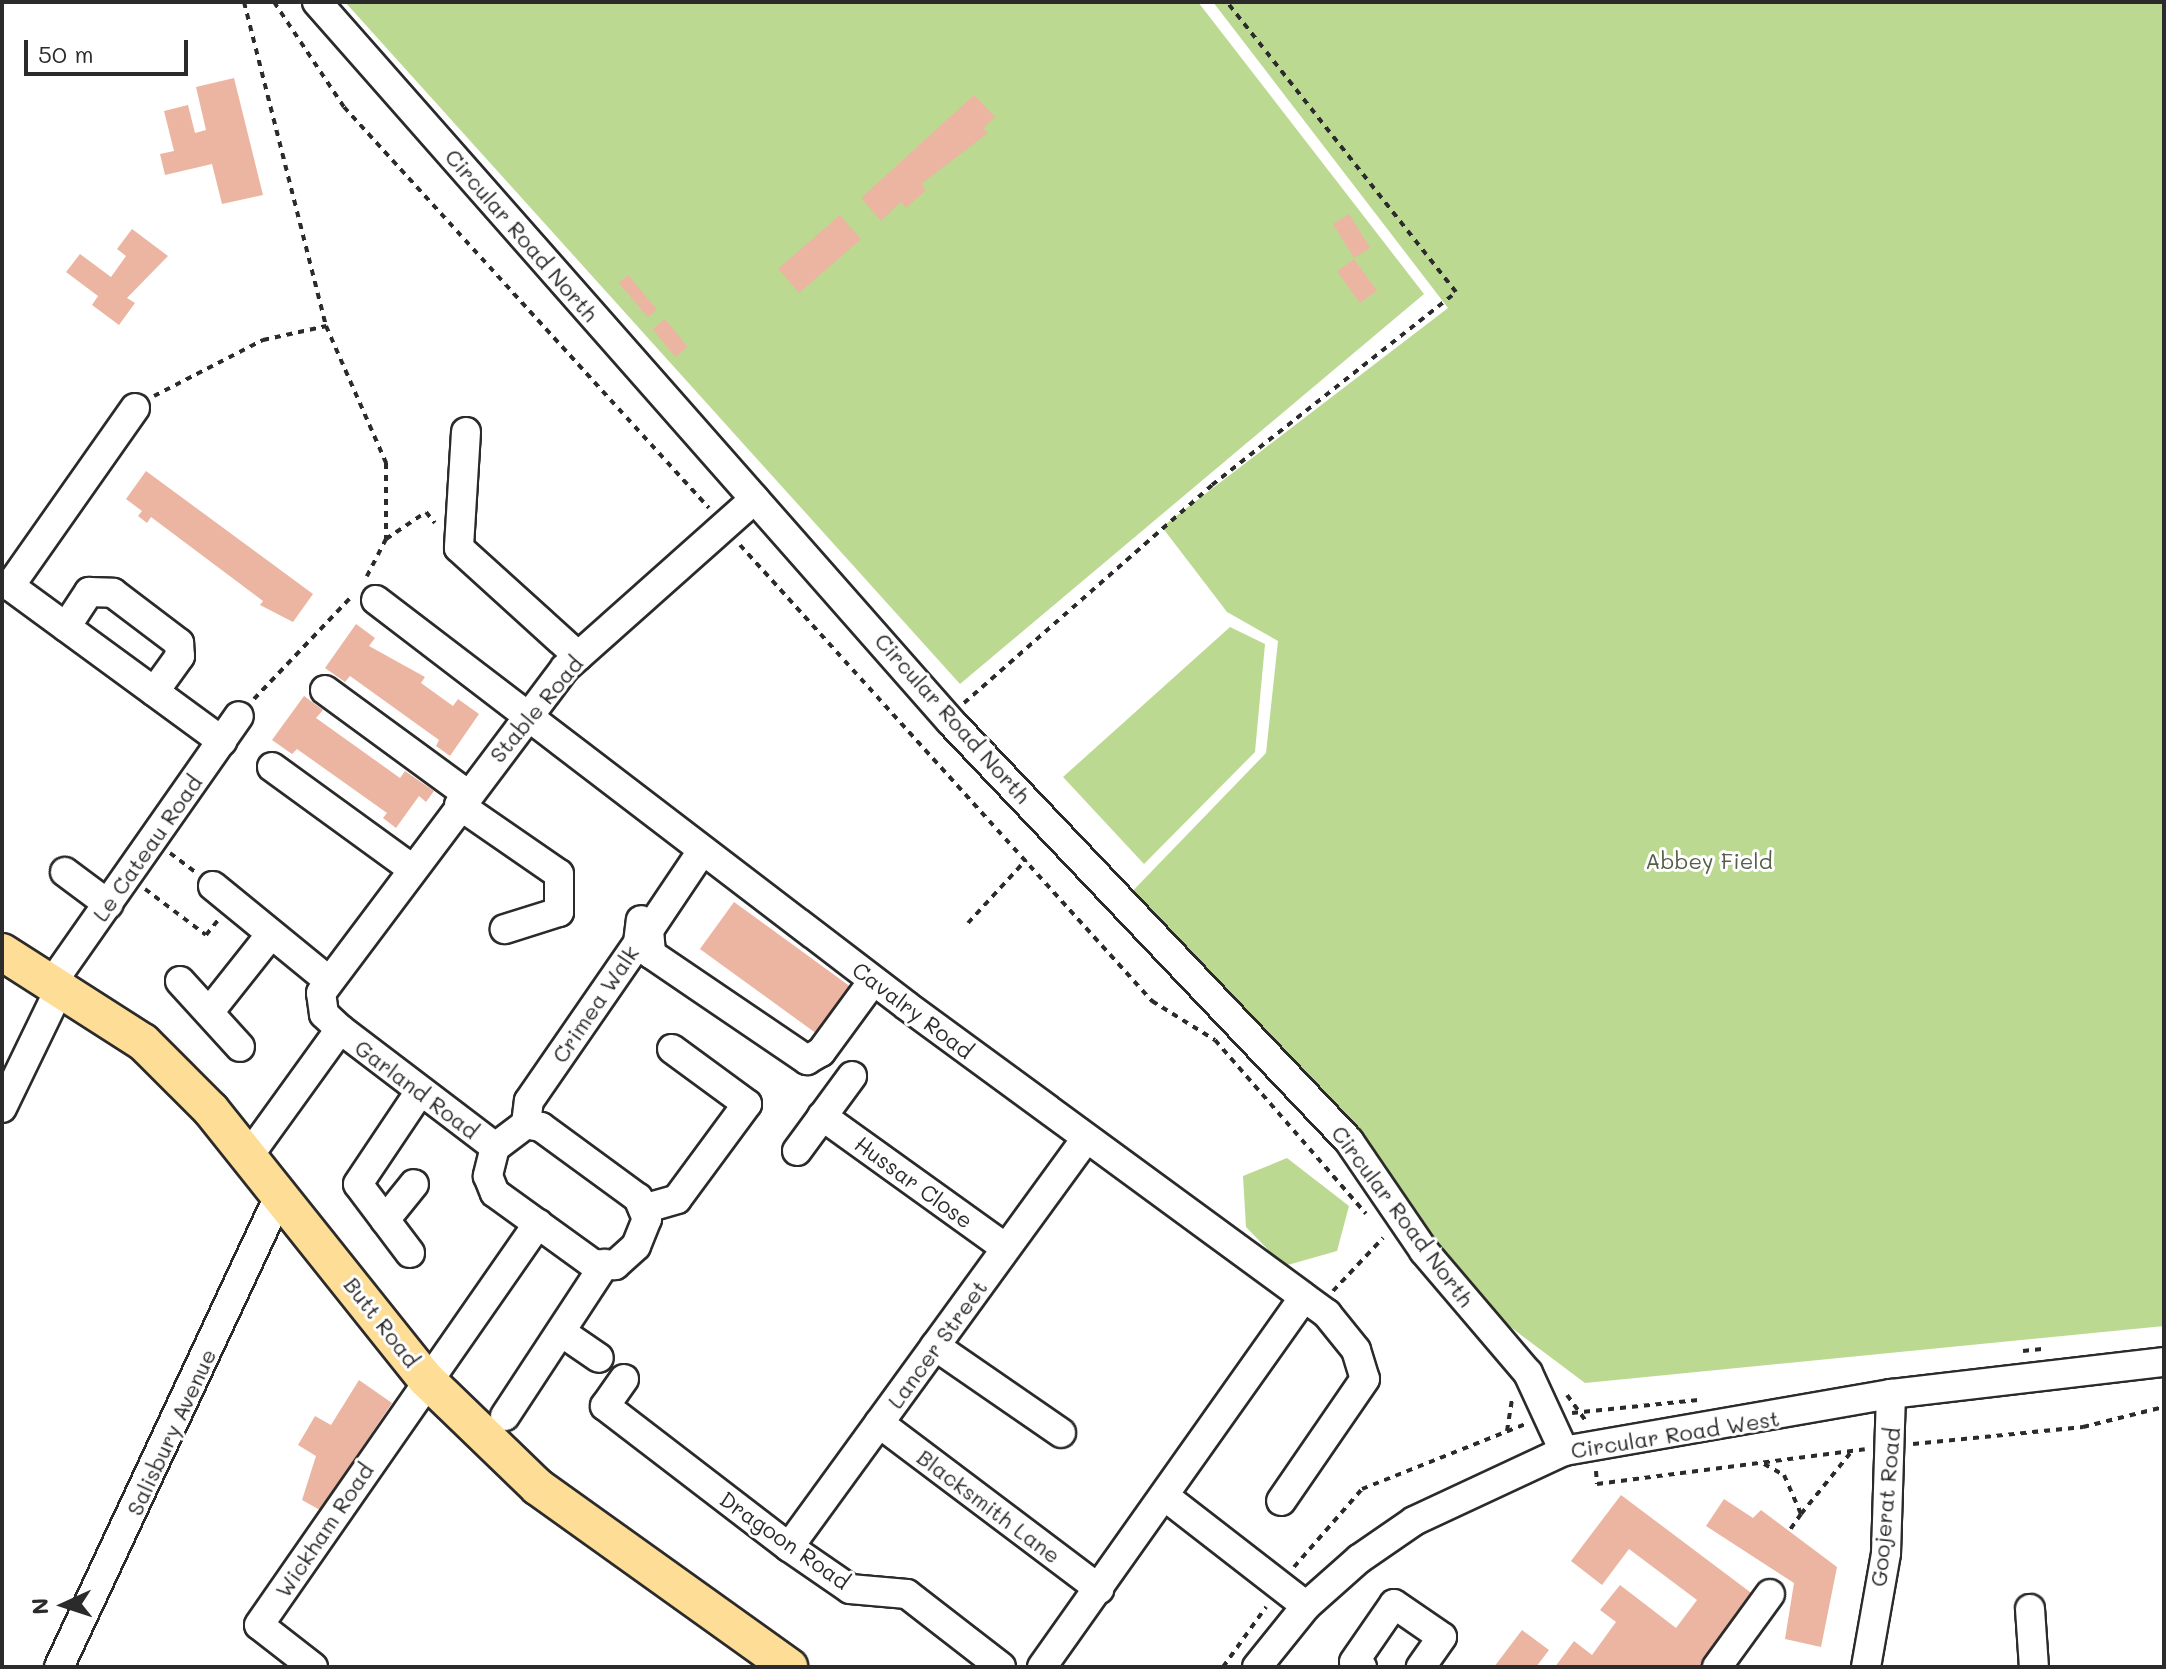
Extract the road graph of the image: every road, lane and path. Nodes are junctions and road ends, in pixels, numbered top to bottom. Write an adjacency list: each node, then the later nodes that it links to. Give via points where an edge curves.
1 (244, 2): 5 (path)
2 (274, 2): 9 (path, via 344,107)
3 (317, 2): 8 (street, Circular Road North)
4 (1227, 2): 17 (path, via 1456,292 1212,485)
5 (326, 326): 6 (path, via 263,340); 10 (path, via 386,463)
6 (135, 408): 13 (street, via 10,586)
7 (466, 432): 11 (street)
8 (755, 499): 9 (street, Stable Road); 77 (street, Circular Road North, via 951,722 1349,1141 1424,1251 1528,1373)
9 (725, 526): 14 (street, Stable Road); 25 (path)
10 (386, 539): 11 (path, via 426,512); 12 (path)
11 (459, 548): 14 (street)
12 (365, 591): 18 (street, Cavalry Road); 19 (path)
13 (66, 627): 16 (street); 16 (street, via 89,592 108,590 126,602 179,643 180,656)
14 (578, 656): 18 (street, Stable Road)
15 (325, 690): 22 (street)
16 (154, 692): 20 (street)
17 (962, 705)
18 (528, 715): 22 (street, Stable Road); 24 (street, Cavalry Road)
19 (239, 716): 20 (street, Le Cateau Road)
20 (222, 741): 23 (street, Le Cateau Road)
21 (272, 767): 26 (street)
22 (463, 799): 26 (street, Stable Road); 32 (street, via 559,874 559,912)
23 (153, 839): 28 (street, Le Cateau Road); 29 (path)
24 (698, 848): 37 (street, Cavalry Road); 37 (street, via 649,930 651,954 807,1060 821,1052); 47 (street, Crimea Walk, via 641,920 638,943 529,1101)
25 (1026, 860): 31 (path); 57 (path, via 1152,1001 1215,1040 1314,1147)
26 (411, 868): 35 (street, Stable Road)
27 (65, 872): 30 (street)
28 (128, 875): 29 (path, via 206,935); 30 (street, Le Cateau Road)
29 (222, 894): 33 (street)
30 (108, 904): 38 (street, Le Cateau Road)
31 (968, 923)
32 (505, 929)
33 (271, 934): 35 (street); 39 (street)
34 (2, 952): 38 (main road, Butt Road)
35 (328, 980): 40 (street, Garland Road, via 324,1014)
36 (180, 981): 39 (street)
37 (873, 981): 48 (street, Cavalry Road)
38 (58, 982): 45 (street, Le Cateau Road); 51 (main road, Butt Road, via 143,1042)
39 (210, 1011): 41 (street)
40 (340, 1029): 44 (street, Garland Road); 51 (street, Garland Road)
41 (240, 1047)
42 (672, 1049): 54 (street, via 747,1104 677,1199)
43 (852, 1076): 46 (street)
44 (419, 1093): 49 (street, Garland Road); 55 (street, via 358,1184)
45 (2, 1108)
46 (822, 1116): 50 (street); 58 (street, Hussar Close)
47 (526, 1124): 49 (street, Garland Road); 54 (street, via 589,1162)
48 (1085, 1140): 58 (street, Lancer Street); 62 (street, Cavalry Road)
49 (495, 1147): 56 (street, Garland Road, via 488,1176 495,1193)
50 (797, 1151)
51 (250, 1154): 53 (main road, Butt Road)
52 (414, 1184): 55 (street)
53 (280, 1194): 67 (main road, Butt Road); 90 (street, Salisbury Avenue)
54 (643, 1209): 61 (street, via 647,1219 636,1246)
55 (385, 1220): 60 (street)
56 (538, 1224): 61 (street, Garland Road, via 593,1264); 67 (street)
57 (1383, 1238): 59 (path); 62 (path)
58 (1006, 1248): 64 (street, Lancer Street)
59 (1390, 1248)
60 (410, 1253)
61 (605, 1264): 63 (street)
62 (1316, 1306): 81 (street); 82 (street, Cavalry Road, via 1356,1350 1365,1379)
63 (564, 1334): 65 (street); 72 (street)
64 (935, 1346): 73 (street, Lancer Street); 75 (street)
65 (599, 1358)
66 (2164, 1362): 70 (street, Circular Road West)
67 (426, 1379): 91 (street, Wickham Road, via 259,1625); 92 (main road, Butt Road, via 538,1487)
68 (624, 1379): 85 (street, Dragoon Road, via 605,1406)
69 (1513, 1388): 74 (path)
70 (1891, 1394): 76 (street, Goojerat Road); 77 (street, Circular Road West, via 1595,1451)
71 (2164, 1407): 76 (path, via 2083,1427)
72 (505, 1416)
73 (879, 1423): 85 (street, Lancer Street); 86 (street, Blacksmith Lane)
74 (1507, 1431)
75 (1061, 1433)
76 (1895, 1446): 78 (path); 99 (street, Goojerat Road)
77 (1564, 1451): 88 (street, Circular Road West, via 1414,1521)
78 (1852, 1451): 79 (path); 83 (path)
79 (1758, 1463): 80 (path); 83 (path, via 1784,1475)
80 (1597, 1484)
81 (1167, 1498): 86 (street); 88 (street)
82 (1281, 1501)
83 (1801, 1514): 84 (path)
84 (1789, 1531)
85 (789, 1547): 93 (street, Dragoon Road, via 850,1589 907,1594)
86 (1099, 1589): 94 (street)
87 (1770, 1594): 98 (street)
88 (1306, 1606): 95 (street, Circular Road West)
89 (2030, 1609): 100 (street)
90 (59, 1667)
91 (313, 1667)
92 (789, 1667)
93 (1001, 1667)
94 (1042, 1667)
95 (1257, 1667)
96 (1362, 1667): 97 (street, via 1354,1662 1394,1604 1442,1637)
97 (1421, 1667)
98 (1717, 1667)
99 (1866, 1667)
100 (2034, 1667)

